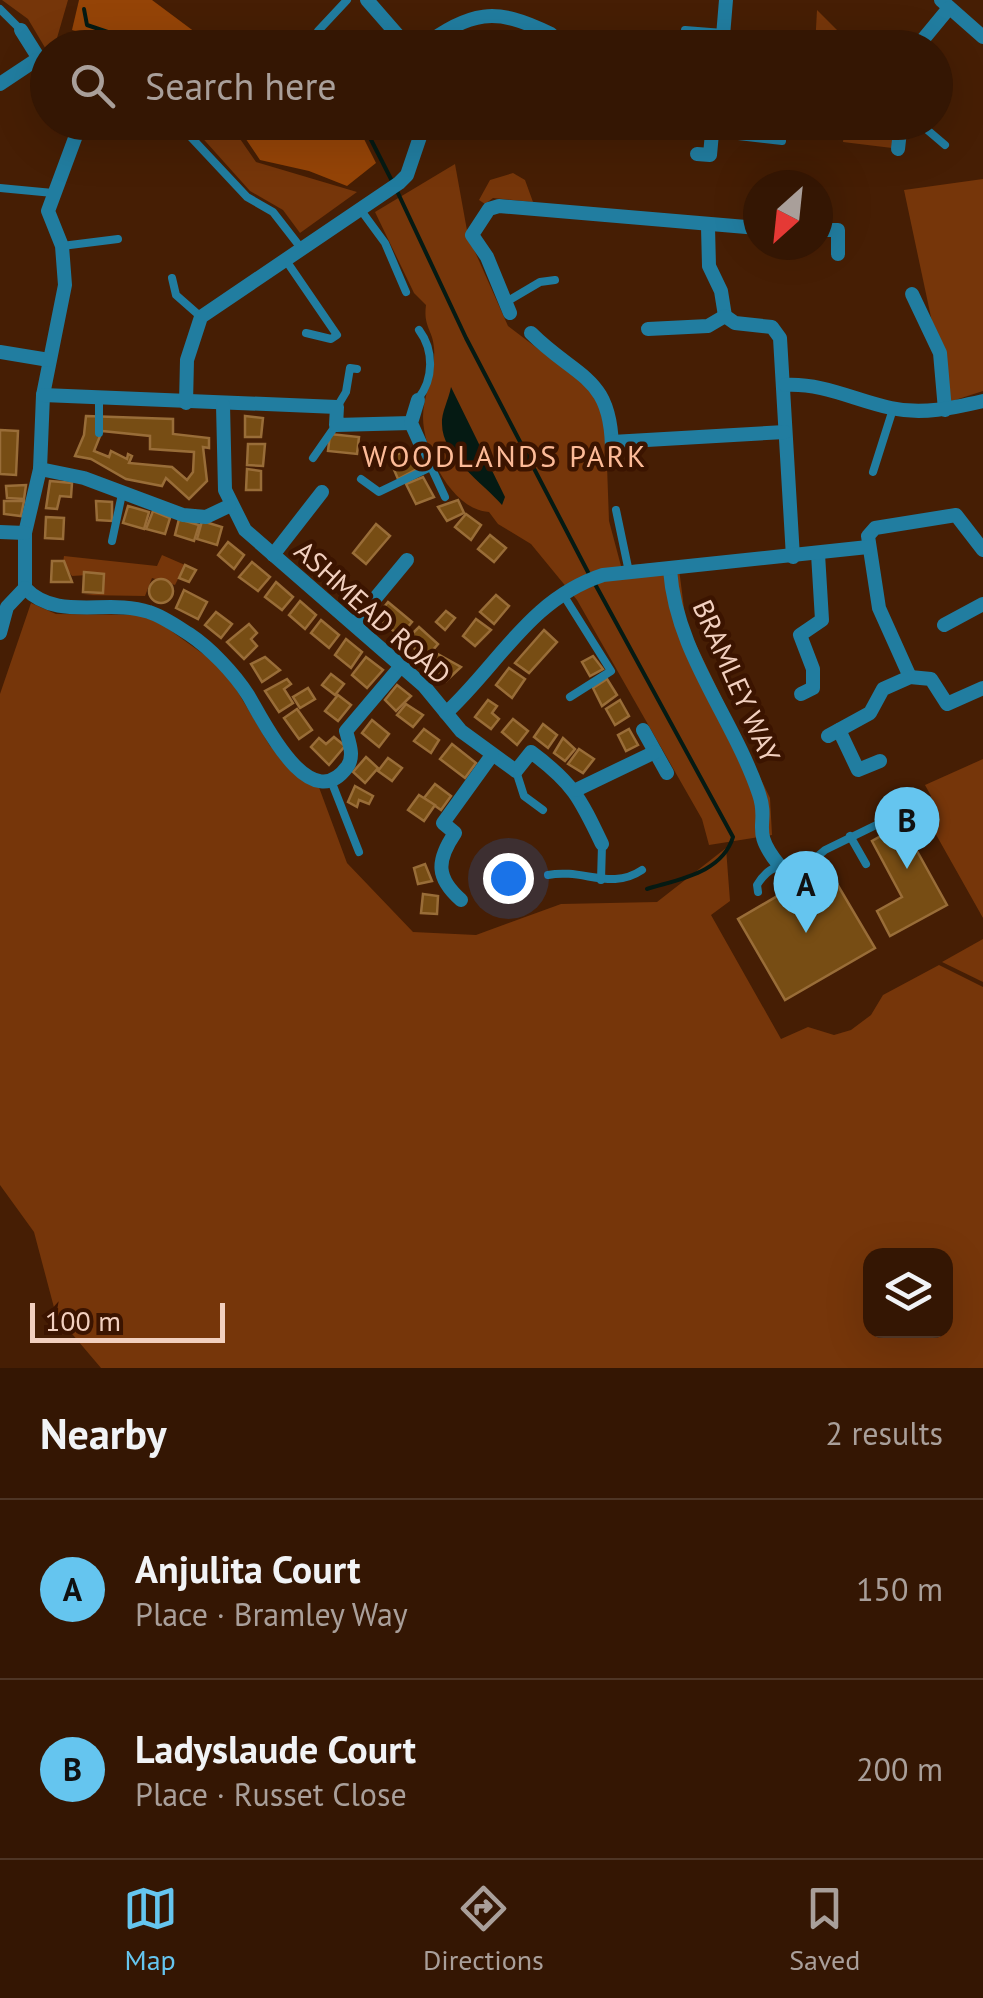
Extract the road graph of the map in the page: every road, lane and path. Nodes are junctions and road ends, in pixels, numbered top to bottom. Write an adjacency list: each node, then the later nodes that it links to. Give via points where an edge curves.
1 (347, 0): 7 (lane)
2 (367, 0): 8 (street)
3 (726, 0): 11 (street)
4 (945, 4): 12 (street); 13 (street)
5 (0, 9): 6 (lane)
6 (20, 30): 14 (street)
7 (319, 30)
8 (394, 30)
9 (450, 30): 10 (street, via 500,14)
10 (541, 30)
11 (723, 30)
12 (928, 30)
13 (983, 37)
14 (30, 49)
15 (30, 64): 16 (street)
16 (0, 84)
17 (73, 140): 29 (street)
18 (193, 140): 36 (lane, via 247,197 272,212)
19 (419, 140): 30 (street, via 394,186)
20 (712, 140): 27 (street, via 710,155)
21 (777, 140): 24 (lane)
22 (899, 140): 26 (street)
23 (939, 140): 25 (lane)
24 (782, 141)
25 (945, 145)
26 (898, 149)
27 (697, 154)
28 (0, 188): 29 (lane)
29 (53, 193): 35 (street, via 48,211)
30 (360, 209): 36 (street); 41 (lane, via 385,243)
31 (708, 227): 32 (street); 43 (street, via 489,209 472,235); 44 (street, via 708,266)
32 (743, 228)
33 (833, 230): 37 (street)
34 (118, 238): 35 (lane)
35 (62, 246): 51 (street, via 65,284)
36 (301, 248): 38 (street)
37 (838, 254)
38 (285, 259): 45 (street); 48 (lane, via 337,336)
39 (172, 278): 45 (lane, via 176,294)
40 (554, 280): 43 (lane, via 540,282)
41 (406, 292)
42 (912, 294): 62 (street, via 940,354)
43 (508, 308)
44 (725, 316): 46 (street, via 708,326); 53 (street, via 772,326 780,338)
45 (201, 317): 58 (street, via 187,360)
46 (648, 329)
47 (419, 330): 56 (lane, via 430,355)
48 (306, 333)
49 (531, 333): 65 (street, via 600,389 612,448)
50 (0, 352): 51 (street)
51 (49, 360): 54 (street)
52 (357, 369): 60 (lane, via 350,368)
53 (785, 385): 61 (street, via 828,388); 65 (street)
54 (43, 395): 55 (street); 70 (street)
55 (100, 400): 58 (street); 66 (lane)
56 (418, 400): 63 (street)
57 (983, 400): 62 (street)
58 (186, 403): 59 (street)
59 (223, 405): 60 (street); 76 (street)
60 (337, 407): 64 (street)
61 (893, 408): 62 (street); 71 (lane)
62 (945, 410)
63 (411, 423): 64 (street); 67 (street)
64 (336, 425): 68 (lane)
65 (785, 432): 85 (street)
66 (99, 433)
67 (420, 443): 69 (lane)
68 (313, 458)
69 (431, 467): 72 (lane, via 379,492); 75 (lane)
70 (40, 469): 74 (street); 79 (street)
71 (873, 472)
72 (361, 480)
73 (322, 492): 84 (street)
74 (122, 494): 76 (street, via 183,515 206,516); 80 (lane)
75 (445, 497)
76 (229, 506): 84 (street, ASHMEAD ROAD)
77 (616, 510): 88 (lane)
78 (0, 532): 79 (street)
79 (25, 534): 89 (street)
80 (112, 540)
81 (868, 547): 82 (street, via 875,528 946,514 967,524); 83 (street, ASHMEAD ROAD); 96 (street, via 879,608)
82 (983, 550)
83 (818, 554): 85 (street, ASHMEAD ROAD); 98 (street, via 822,620 800,635 813,668 812,688)
84 (272, 555): 92 (street, ASHMEAD ROAD)
85 (793, 557): 87 (street, ASHMEAD ROAD)
86 (407, 560): 92 (street)
87 (670, 570): 88 (street, ASHMEAD ROAD); 115 (street, BRAMLEY WAY, via 677,622 728,719 761,798 759,834)
88 (630, 572): 90 (street, ASHMEAD ROAD)
89 (25, 588): 94 (street, via 8,607); 107 (street, via 53,606 151,612 192,635 248,694 282,754 300,771)
90 (562, 592): 99 (lane, via 610,672); 100 (street, ASHMEAD ROAD)
91 (983, 604): 93 (street)
92 (354, 624): 95 (street, ASHMEAD ROAD)
93 (944, 626)
94 (0, 632)
95 (401, 666): 100 (street, ASHMEAD ROAD); 107 (street, via 354,717 346,731 349,766)
96 (910, 676): 97 (street, via 931,679 946,704); 104 (street, via 882,689 870,713 833,733 858,770)
97 (983, 688)
98 (801, 694)
99 (570, 698)
100 (446, 713): 103 (street)
101 (643, 730): 102 (street)
102 (655, 752): 106 (street); 108 (street)
103 (492, 755): 105 (street); 120 (street, via 443,823 455,834 439,870 443,884)
104 (880, 761)
105 (516, 771): 108 (street, via 531,752); 110 (lane, via 524,796)
106 (667, 773)
107 (330, 778): 113 (lane)
108 (576, 790): 112 (street)
109 (912, 808): 111 (lane)
110 (543, 810)
111 (850, 836): 114 (lane); 115 (lane, via 800,871)
112 (602, 844): 118 (lane)
113 (359, 852)
114 (866, 864)
115 (779, 866): 119 (lane, via 763,876)
116 (642, 870): 118 (lane, via 626,881)
117 (548, 876): 118 (lane)
118 (601, 880)
119 (758, 892)
120 (461, 900)

